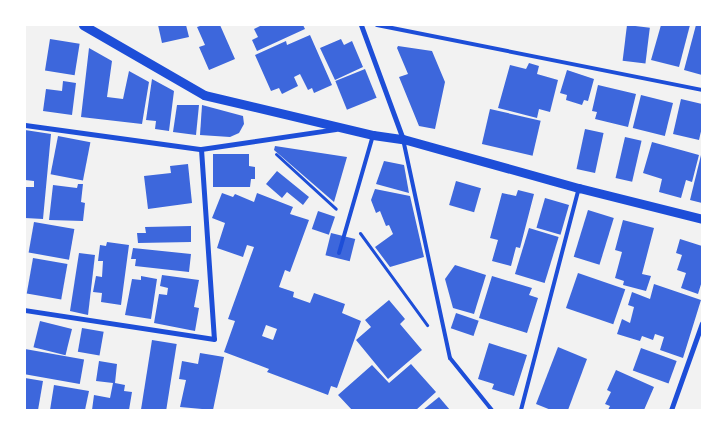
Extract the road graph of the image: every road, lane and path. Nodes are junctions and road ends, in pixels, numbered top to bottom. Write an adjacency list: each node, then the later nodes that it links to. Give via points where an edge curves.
1 (83, 25): 6 (street, via 204,95)
2 (361, 25): 8 (street)
3 (377, 25): 4 (lane)
4 (702, 90)
5 (25, 125): 10 (street)
6 (342, 128): 7 (street); 9 (street)
7 (373, 135): 8 (street); 15 (lane)
8 (403, 139): 11 (street); 18 (lane)
9 (262, 142): 10 (street); 12 (path)
10 (200, 149): 16 (street, via 214,339)
11 (579, 188): 13 (street); 20 (lane)
12 (342, 215)
13 (702, 219)
14 (357, 228): 18 (path)
15 (339, 253)
16 (25, 310)
17 (702, 323): 21 (street)
18 (450, 358): 19 (lane)
19 (492, 410)
20 (521, 410)
21 (671, 410)

